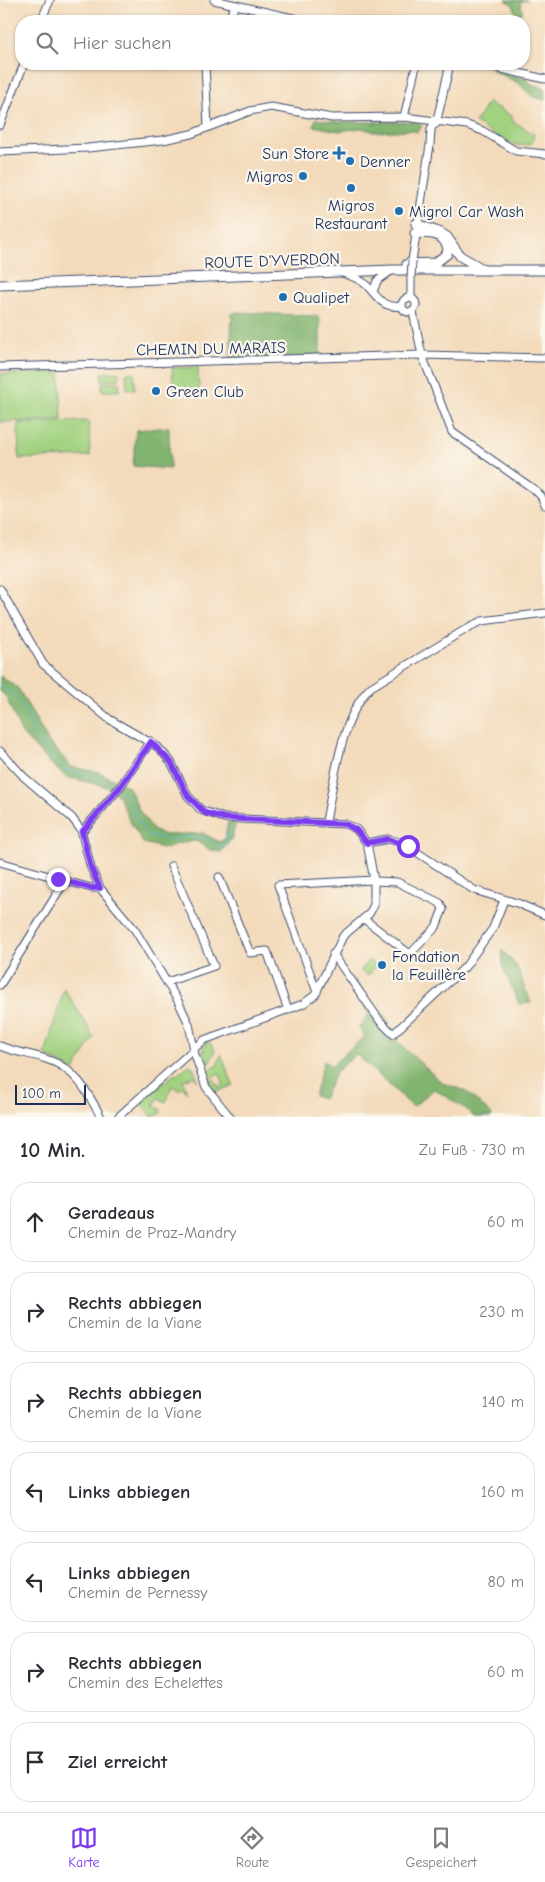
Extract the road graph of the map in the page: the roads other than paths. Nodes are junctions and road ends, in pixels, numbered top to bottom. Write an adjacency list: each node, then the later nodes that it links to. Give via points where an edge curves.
1 (50, 0): 4 (street)
2 (214, 0): 3 (street)
3 (236, 5): 5 (street); 6 (street)
4 (44, 15)
5 (230, 15)
6 (280, 15)
7 (22, 70): 15 (street)
8 (205, 70): 16 (street)
9 (415, 70): 13 (street)
10 (448, 70): 14 (street)
11 (506, 70): 12 (street)
12 (545, 79)
13 (404, 117): 14 (street); 16 (street, via 332,118 271,108 243,113)
14 (436, 120): 18 (street, via 473,127 516,151); 19 (street, via 431,129)
15 (0, 126)
16 (208, 127): 17 (street, via 185,136 119,145)
17 (0, 152)
18 (545, 154)
19 (415, 229): 20 (main road, via 441,233 460,256); 24 (main road, via 441,237 448,248 447,254 435,263 323,267); 27 (street, bridge)
20 (484, 269): 21 (main road, ROUTE D'YVERDON); 22 (main road, ROUTE D'YVERDON)
21 (393, 270): 23 (main road, ROUTE D'YVERDON); 26 (street, via 377,281)
22 (545, 270)
23 (340, 272): 24 (main road, ROUTE D'YVERDON); 26 (street, via 363,282)
24 (313, 273): 25 (main road, ROUTE D'YVERDON)
25 (0, 285)
26 (373, 292): 28 (street, via 380,303)
27 (411, 298): 28 (street, via 404,300); 29 (street, via 416,306)
28 (402, 306): 29 (street, via 406,312)
29 (413, 312): 30 (street)
30 (422, 355): 31 (street, CHEMIN DU MARAIS); 32 (street, CHEMIN DU MARAIS); 33 (street, via 452,432 535,490)
31 (545, 358)
32 (0, 367)
33 (545, 505)
34 (0, 589): 36 (street, via 48,669 109,719)
35 (545, 613): 38 (street, via 482,621 445,640 363,694 340,754)
36 (151, 742): 38 (street, via 171,762 188,796 205,813 242,819); 39 (street, via 118,790)
37 (0, 751): 39 (street, via 24,777 72,818)
38 (326, 822): 40 (street, via 349,825)
39 (82, 832): 46 (street)
40 (367, 843): 45 (street); 47 (street, via 388,839 402,844 474,890)
41 (0, 862): 44 (street)
42 (171, 866): 51 (street, via 214,966)
43 (219, 877): 54 (street, via 250,953 267,951)
44 (65, 880): 46 (street); 52 (street)
45 (374, 880): 49 (street, via 374,905); 49 (street, via 402,884 440,903 443,909 436,927 410,954); 53 (street, via 278,885)
46 (100, 888): 51 (street, via 135,930)
47 (504, 900): 48 (street); 50 (street, via 488,935 466,967 392,1034)
48 (545, 915)
49 (364, 919): 50 (street, via 344,936)
50 (333, 954): 53 (street)
51 (167, 982): 56 (street, via 186,1017)
52 (0, 985)
53 (316, 992): 54 (street, via 309,1001)
54 (288, 1010): 56 (street, via 209,1037)
55 (0, 1046): 57 (street, via 52,1061 68,1070 87,1090)
56 (194, 1050): 58 (street); 59 (street, via 208,1091)
57 (100, 1117)
58 (118, 1117)
59 (230, 1117)

